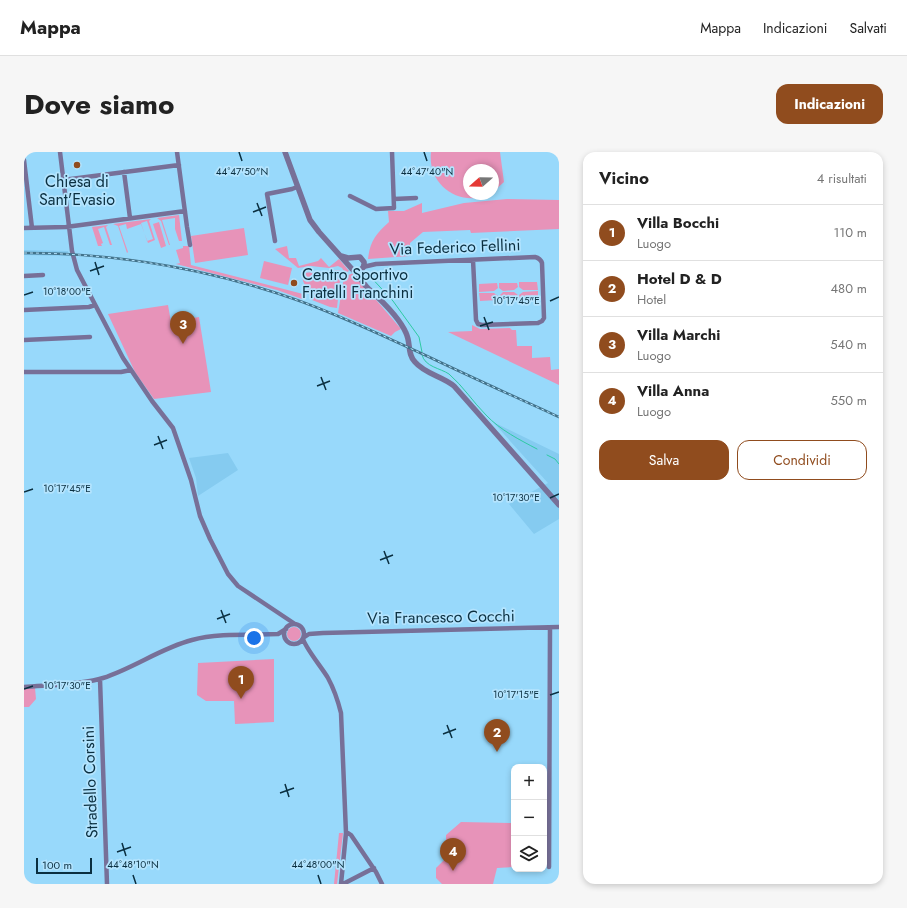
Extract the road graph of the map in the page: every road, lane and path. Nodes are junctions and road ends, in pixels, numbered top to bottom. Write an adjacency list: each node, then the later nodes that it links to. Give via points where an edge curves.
1 (60, 152): 8 (street)
2 (177, 152): 6 (street)
3 (285, 152): 9 (street)
4 (392, 152): 12 (street)
5 (24, 160): 17 (street)
6 (179, 164): 7 (street); 13 (street)
7 (124, 172): 8 (street); 14 (street)
8 (63, 180): 15 (street)
9 (297, 187): 18 (street, via 267,194); 20 (street, via 313,224)
10 (350, 196): 12 (street, via 376,209 394,208)
11 (416, 198): 12 (street)
12 (394, 199)
13 (184, 211): 14 (street); 19 (street)
14 (130, 218): 15 (street)
15 (69, 226): 17 (street); 30 (street, via 75,263)
16 (24, 228): 17 (street)
17 (32, 228)
18 (275, 241)
19 (190, 245)
20 (341, 256): 21 (street); 26 (street)
21 (353, 257): 22 (street, via 358,256); 26 (street, via 350,261)
22 (362, 259): 24 (street, Via Federico Fellini); 25 (street)
23 (473, 260): 23 (street, Via Federico Fellini, via 478,324 541,322 544,318 539,258); 24 (street, Via Federico Fellini)
24 (376, 264): 25 (street, Via Federico Fellini)
25 (363, 268): 26 (street, via 358,271); 29 (street, via 362,278)
26 (352, 269): 29 (street)
27 (43, 275): 28 (street)
28 (24, 276)
29 (373, 293): 36 (street, via 406,332 415,363 454,386)
30 (95, 305): 31 (street); 34 (street)
31 (24, 310)
32 (90, 337): 33 (street)
33 (24, 340)
34 (131, 370): 35 (street); 37 (street, via 173,428 203,524 230,577 240,589)
35 (24, 372)
36 (559, 505)
37 (282, 617): 38 (street); 42 (street)
38 (294, 624): 39 (street); 42 (street)
39 (300, 627): 43 (street, Via Francesco Cocchi); 45 (street, via 304,632)
40 (550, 628): 41 (street, Via Francesco Cocchi); 43 (street, Via Francesco Cocchi); 52 (street)
41 (559, 628)
42 (286, 629): 44 (street, via 279,634); 46 (street)
43 (324, 633): 45 (street, Via Francesco Cocchi, via 308,634)
44 (264, 635): 46 (street, via 281,637); 49 (street, via 190,640)
45 (303, 638): 47 (street); 48 (street)
46 (288, 641): 47 (street)
47 (294, 644): 48 (street)
48 (307, 649): 51 (street, via 329,680 340,708)
49 (100, 679): 50 (street); 54 (street, Stradello Corsini)
50 (24, 687)
51 (346, 833): 53 (street, via 351,835); 55 (street)
52 (549, 867)
53 (374, 868): 55 (street); 56 (street)
54 (107, 884)
55 (342, 884)
56 (382, 884)

